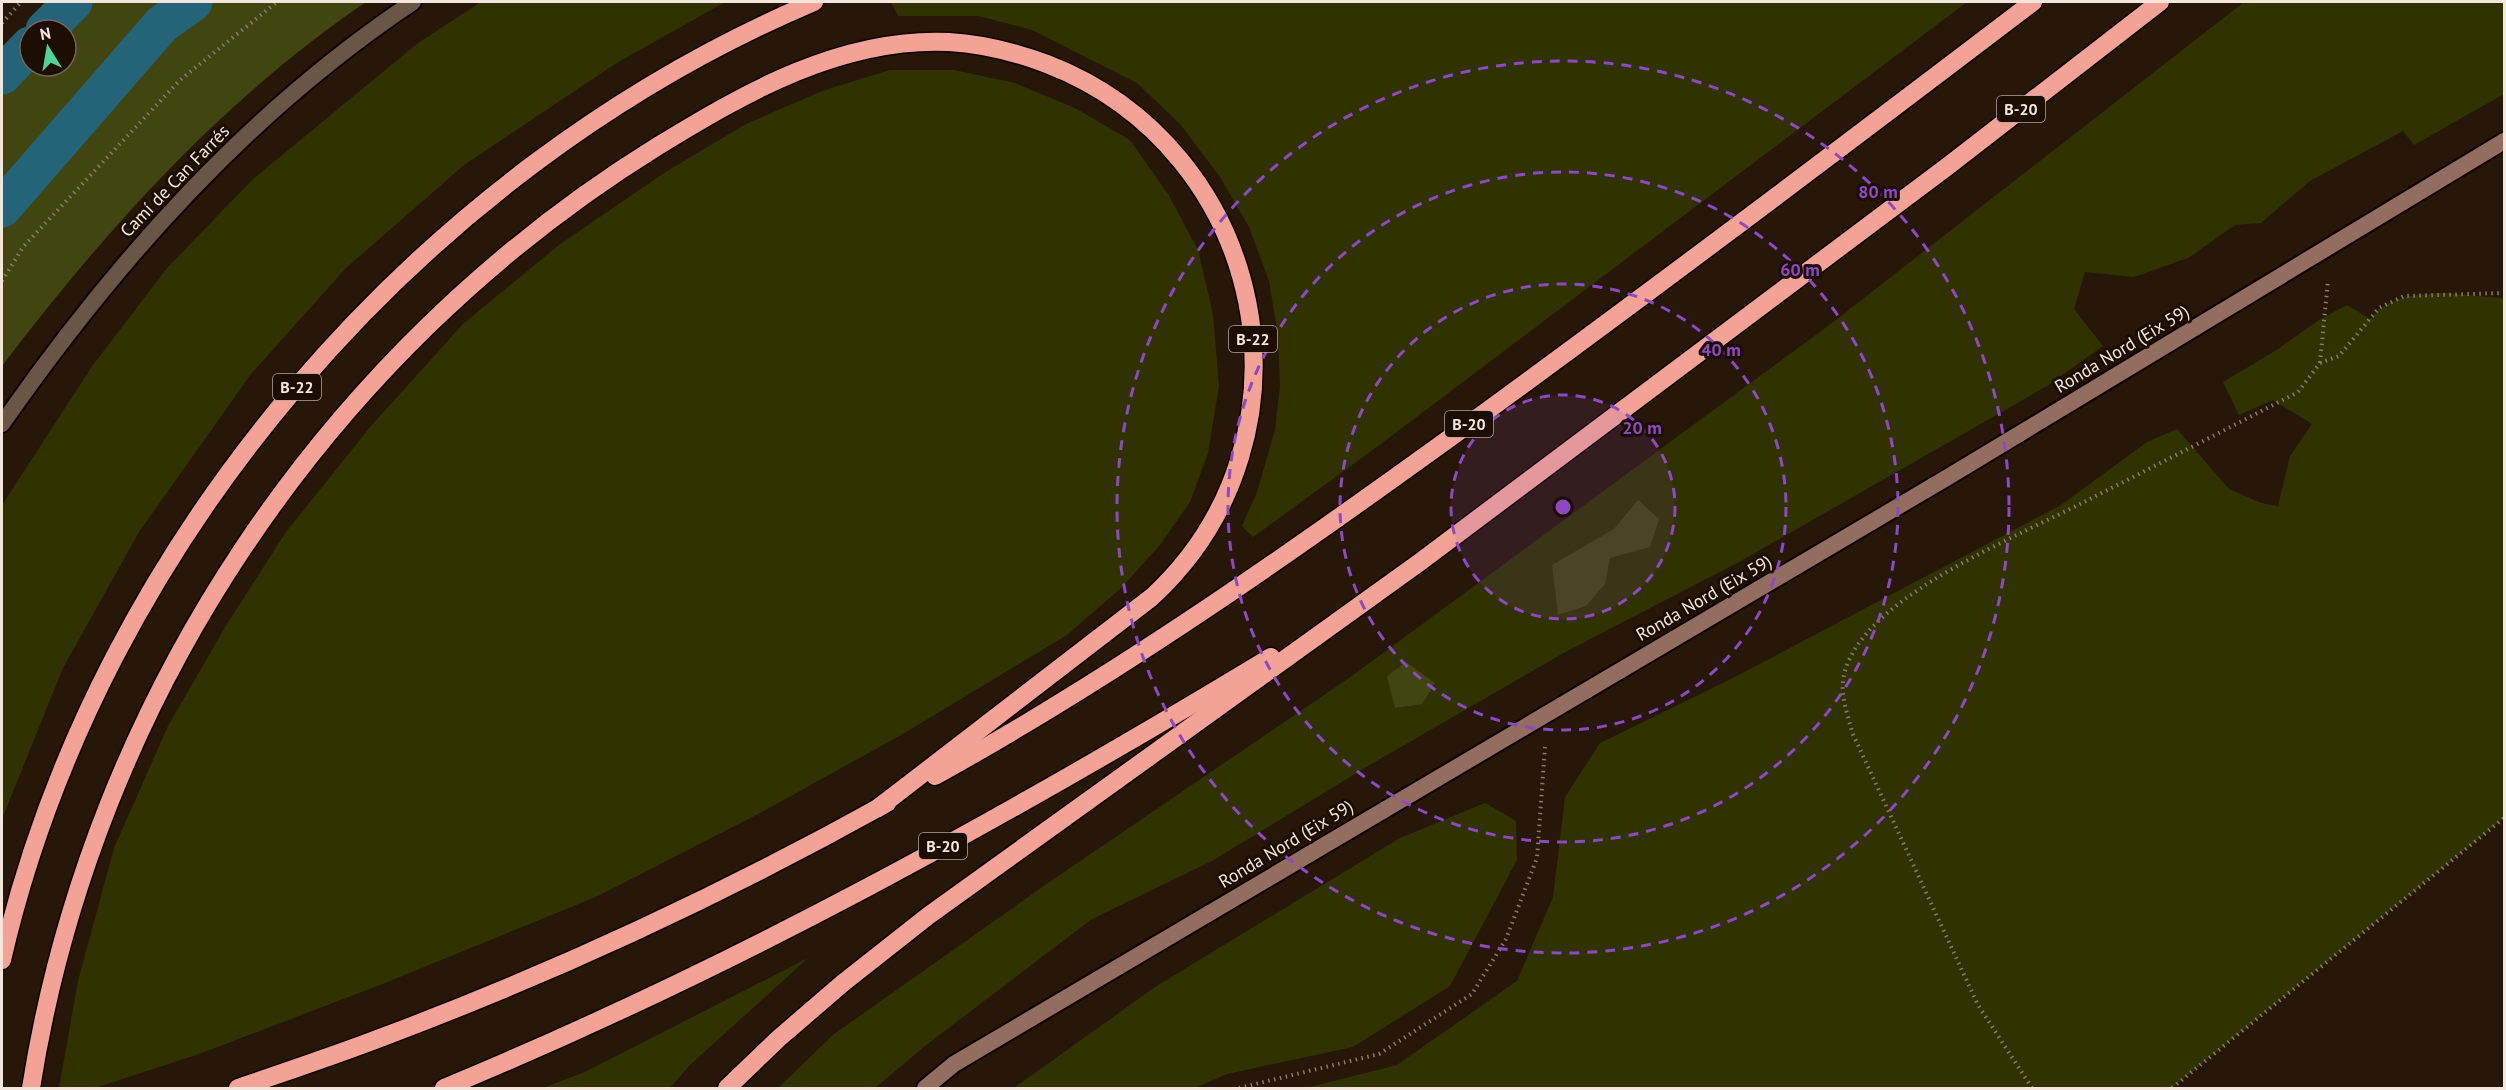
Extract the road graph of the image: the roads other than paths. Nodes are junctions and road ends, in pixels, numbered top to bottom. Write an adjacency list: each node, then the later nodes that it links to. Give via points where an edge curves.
1 (413, 2): 6 (street, Camí de Can Farrés, via 330,63 202,177 79,317)
2 (814, 2): 9 (highway, B-22, via 702,56 542,158 464,219 394,283 266,424 161,575 113,661 74,743 39,834)
3 (2033, 2): 8 (highway, B-20, via 1681,270 1331,524 1070,697)
4 (2160, 2): 7 (highway, B-20)
5 (2505, 141): 14 (main road, Ronda Nord (Eix 59), via 1948,477 954,1064)
6 (2, 424)
7 (1420, 562): 12 (highway, B-20, via 1130,742 807,921 640,1003); 13 (highway, via 928,916 778,1039)
8 (878, 808): 10 (highway, B-22, via 1171,580 1187,562 1222,505 1246,442 1252,406 1254,348 1242,278 1217,213 1185,164 1149,125 1084,79 1022,55 984,46 920,42 858,51 786,76 696,123 587,192 533,233 465,290 359,396 261,522 190,634 156,698 118,782 73,909); 11 (highway, B-20, via 690,905 535,974 389,1035)
9 (2, 960)
10 (32, 1082)
11 (238, 1089)
12 (444, 1089)
13 (727, 1089)
14 (925, 1089)

